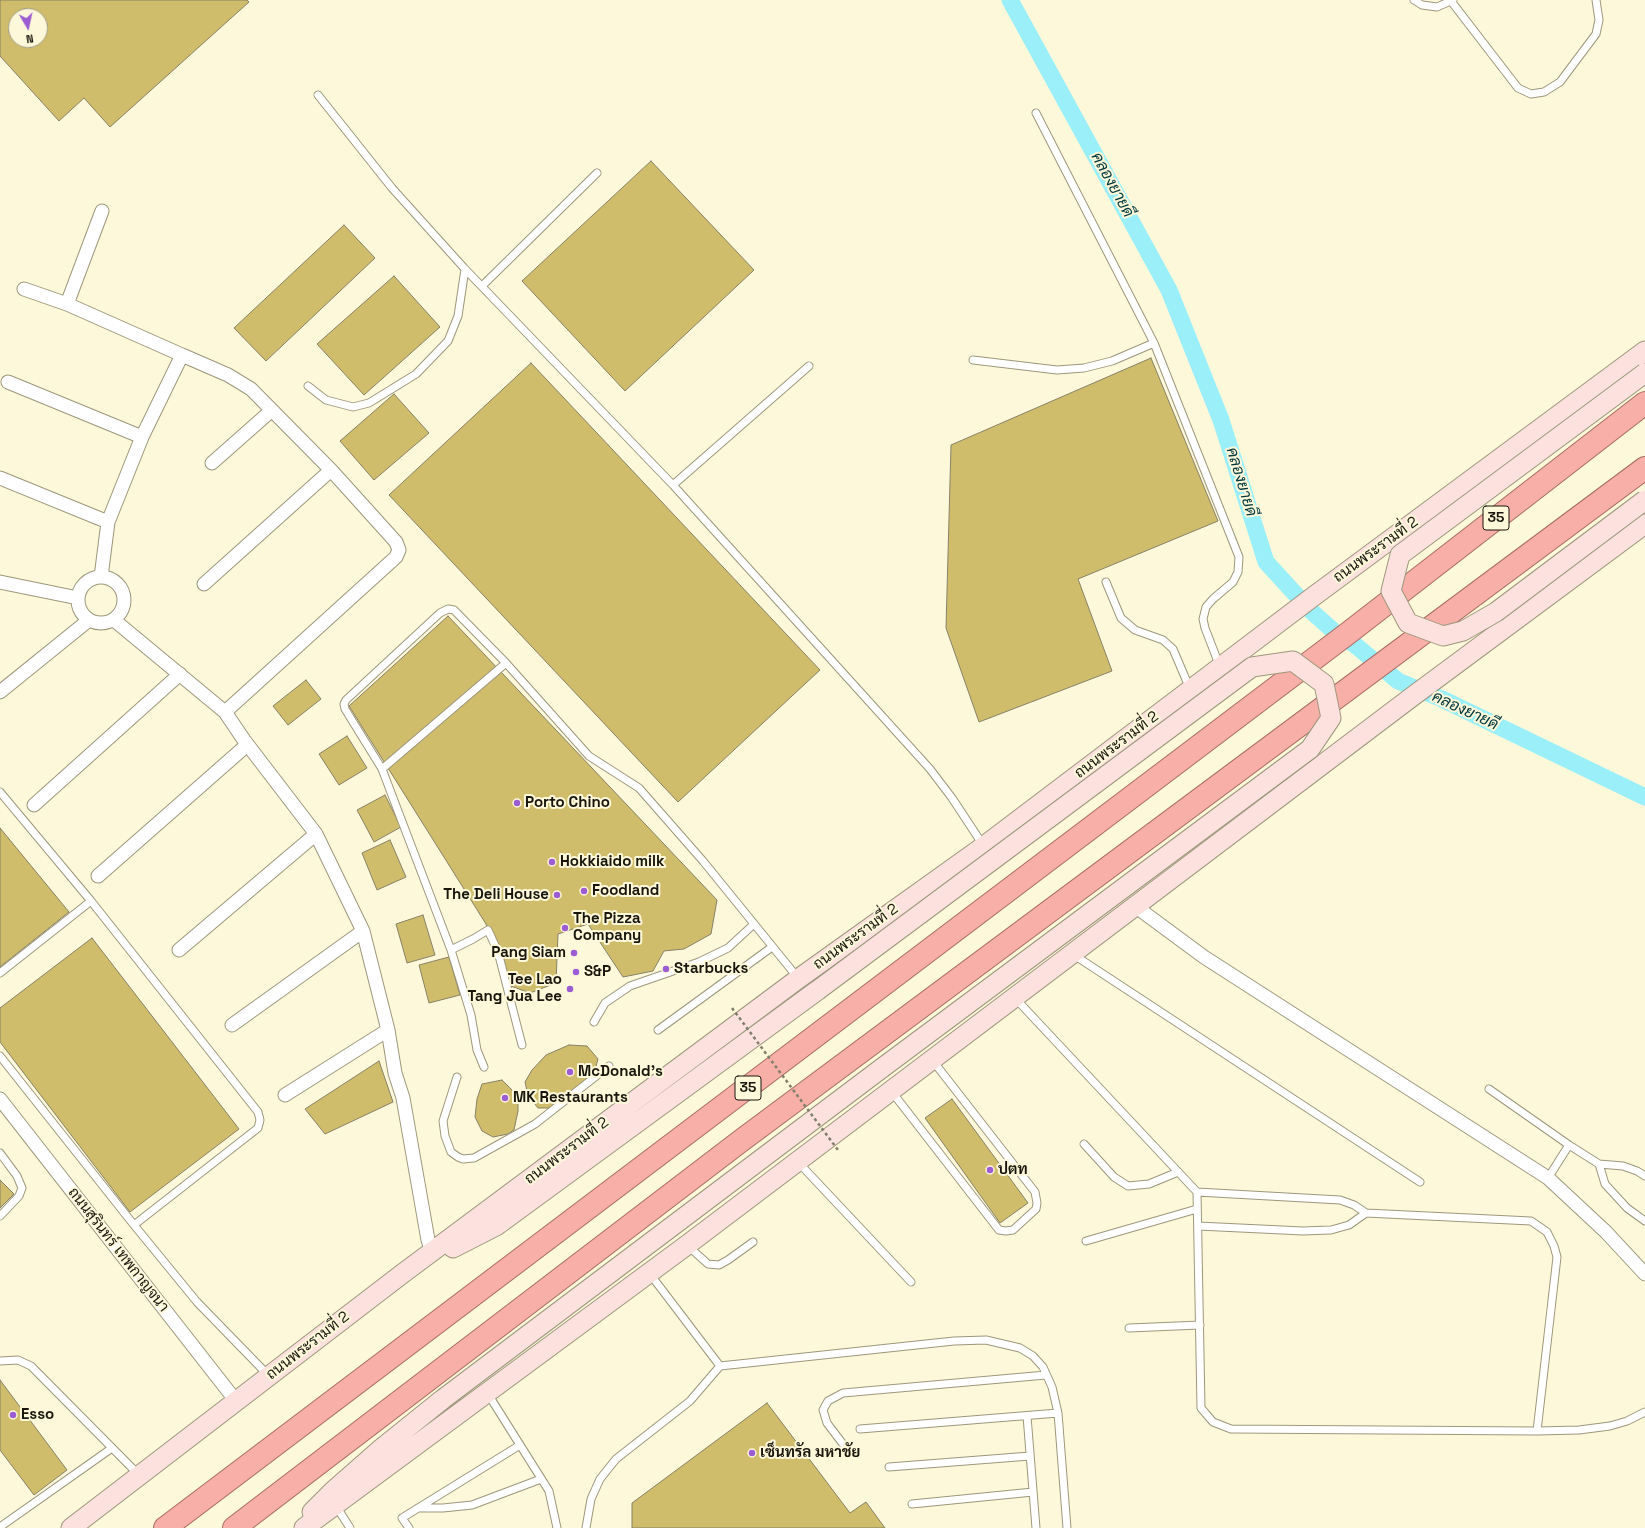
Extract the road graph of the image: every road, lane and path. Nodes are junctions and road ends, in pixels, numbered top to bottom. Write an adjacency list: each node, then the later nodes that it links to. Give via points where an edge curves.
1 (1414, 0): 3 (lane, via 1422,5 1437,7)
2 (1596, 0): 3 (lane, via 1596,34 1560,82 1544,92 1532,94 1518,88)
3 (1452, 1)
4 (318, 95): 8 (lane, via 392,188)
5 (1036, 113): 12 (lane)
6 (598, 173): 9 (lane)
7 (102, 212): 11 (street)
8 (465, 269): 9 (lane); 19 (lane, via 458,316 448,341 416,374 369,403 353,407 326,400)
9 (482, 286): 27 (lane)
10 (24, 289): 11 (street)
11 (67, 304): 14 (street)
12 (1154, 343): 15 (lane, via 1112,361 1084,368 1031,368); 39 (lane, via 1239,557 1238,572 1233,582 1206,606 1203,618)
13 (1645, 351): 39 (main road, ถนนพระรามที่ 2)
14 (182, 355): 21 (street, via 228,375 251,389); 22 (street)
15 (973, 360)
16 (810, 366): 27 (lane)
17 (1645, 374): 28 (main road, bridge, via 1400,555 1391,591 1408,623 1443,636 1463,631 1496,612)
18 (8, 382): 22 (street)
19 (308, 386)
20 (1645, 403): 128 (highway, 35, via 1339,640)
21 (272, 410): 23 (street); 25 (street)
22 (142, 437): 29 (street)
23 (212, 463)
24 (1645, 468): 129 (highway, 35, via 742,1140)
25 (331, 470): 34 (street); 43 (street, via 396,542 399,550 396,557)
26 (0, 478): 29 (street)
27 (673, 485): 49 (lane, via 930,769)
28 (1645, 500)
29 (108, 522): 31 (street)
30 (1645, 524): 52 (main road)
31 (101, 577): 35 (street, via 88,581); 37 (street, via 115,582 124,594 123,608)
32 (0, 582): 35 (street)
33 (1106, 582): 41 (lane, via 1121,618 1135,630 1163,640 1173,649)
34 (204, 584)
35 (78, 598): 36 (street, via 80,610)
36 (89, 620): 37 (street, via 102,624); 42 (street)
37 (114, 620): 40 (street)
38 (506, 663): 45 (lane); 45 (lane, via 454,610 440,613 344,704); 53 (lane, via 589,756 639,788)
39 (1220, 667): 41 (main road, ถนนพระรามที่ 2)
40 (180, 674): 43 (street); 47 (street)
41 (1190, 689): 49 (main road, ถนนพระรามที่ 2)
42 (0, 692)
43 (226, 712): 44 (street)
44 (247, 745): 48 (street); 50 (street)
45 (382, 770): 57 (lane)
46 (0, 792): 51 (lane)
47 (34, 805)
48 (316, 834): 54 (street); 56 (street)
49 (984, 846): 60 (main road, ถนนพระรามที่ 2)
50 (98, 876)
51 (91, 901): 59 (lane); 92 (lane, via 258,1112 260,1120 258,1128)
52 (1135, 906): 58 (main road); 85 (street, via 1204,957)
53 (754, 924): 55 (lane); 63 (lane, via 728,948 699,962 630,986 605,1003)
54 (363, 931): 64 (street); 65 (street)
55 (772, 947): 60 (lane); 66 (lane)
56 (179, 950)
57 (451, 950): 67 (lane, via 488,930 498,952); 71 (lane, via 471,1015 477,1050)
58 (1072, 953): 61 (main road); 86 (lane)
59 (0, 973)
60 (798, 978): 97 (main road, ถนนพระรามที่ 2)
61 (1014, 997): 69 (main road); 83 (lane)
62 (732, 1008): 79 (path, bridge)
63 (594, 1022)
64 (232, 1025)
65 (388, 1030): 75 (street); 97 (street)
66 (658, 1030)
67 (522, 1044)
68 (0, 1056): 92 (lane)
69 (931, 1059): 74 (main road); 74 (lane, via 1035,1192 1036,1209 1013,1230 999,1230)
70 (609, 1066): 72 (lane, via 535,1124 474,1158 463,1159 451,1152 443,1120)
71 (484, 1067)
72 (457, 1077)
73 (1489, 1089): 78 (lane)
74 (890, 1090): 81 (main road)
75 (285, 1096)
76 (0, 1100): 109 (street, ถนนสุรินทร์ เทพกาญจนา)
77 (1084, 1144): 83 (lane, via 1114,1177 1128,1186 1149,1184)
78 (1569, 1145): 82 (lane); 85 (lane)
79 (838, 1150)
80 (0, 1153): 90 (lane, via 17,1176 22,1188 19,1196)
81 (796, 1161): 96 (main road); 101 (lane)
82 (1599, 1164): 84 (lane, via 1623,1166); 91 (lane, via 1605,1184 1627,1208)
83 (1178, 1172): 87 (lane)
84 (1645, 1176)
85 (1548, 1178): 100 (street, via 1606,1232)
86 (1420, 1182)
87 (1197, 1192): 88 (lane); 89 (lane, via 1340,1200)
88 (1197, 1209): 93 (lane); 94 (lane)
89 (1366, 1213): 93 (lane, via 1349,1225 1331,1230); 114 (lane, via 1532,1221 1547,1232 1557,1257)
90 (0, 1216)
91 (1645, 1221)
92 (134, 1225): 107 (lane, via 197,1302)
93 (1198, 1226): 102 (lane)
94 (1086, 1241)
95 (753, 1242): 96 (lane, via 719,1265 708,1264)
96 (687, 1245): 98 (main road)
97 (432, 1252): 99 (main road, ถนนพระรามที่ 2)
98 (648, 1273): 105 (lane); 108 (main road)
99 (402, 1274): 107 (main road, ถนนพระรามที่ 2); 130 (main road, bridge, via 496,1226 1252,667 1293,660 1324,684 1330,718 1310,749 443,1399 382,1448)
100 (1645, 1274)
101 (911, 1282)
102 (1200, 1325): 103 (lane); 114 (lane, via 1201,1408 1212,1422 1232,1429)
103 (1129, 1328)
104 (0, 1361): 116 (lane, via 18,1360 31,1366)
105 (720, 1366): 106 (lane, via 954,1341 986,1340 1020,1348 1033,1356 1043,1367); 135 (lane, via 690,1401 616,1459 600,1479 591,1499)
106 (1046, 1375): 111 (lane, via 1052,1387); 117 (lane, via 843,1393 828,1401 823,1410 827,1423)
107 (270, 1376): 109 (main road, ถนนพระรามที่ 2)
108 (486, 1392): 115 (lane); 124 (main road)
109 (236, 1401): 120 (main road, ถนนพระรามที่ 2)
110 (1645, 1412): 114 (lane, via 1610,1426)
111 (1058, 1413): 112 (lane); 137 (lane)
112 (1027, 1416): 113 (lane); 118 (lane)
113 (860, 1429)
114 (1538, 1431)
115 (520, 1445): 121 (lane); 125 (lane)
116 (112, 1448): 120 (lane); 126 (lane)
117 (849, 1452)
118 (1030, 1456): 119 (lane); 122 (lane)
119 (889, 1466)
120 (140, 1476): 127 (main road, ถนนพระรามที่ 2)
121 (541, 1479): 125 (lane, via 472,1505); 134 (lane, via 548,1491)
122 (1033, 1492): 123 (lane); 136 (lane)
123 (912, 1504)
124 (336, 1506): 131 (main road); 132 (lane)
125 (418, 1508): 133 (lane, via 402,1518)
126 (0, 1527)
127 (71, 1528)
128 (165, 1528)
129 (234, 1528)
130 (296, 1528)
131 (304, 1528)
132 (350, 1528)
133 (409, 1528)
134 (556, 1528)
135 (586, 1528)
136 (1036, 1528)
137 (1067, 1528)

